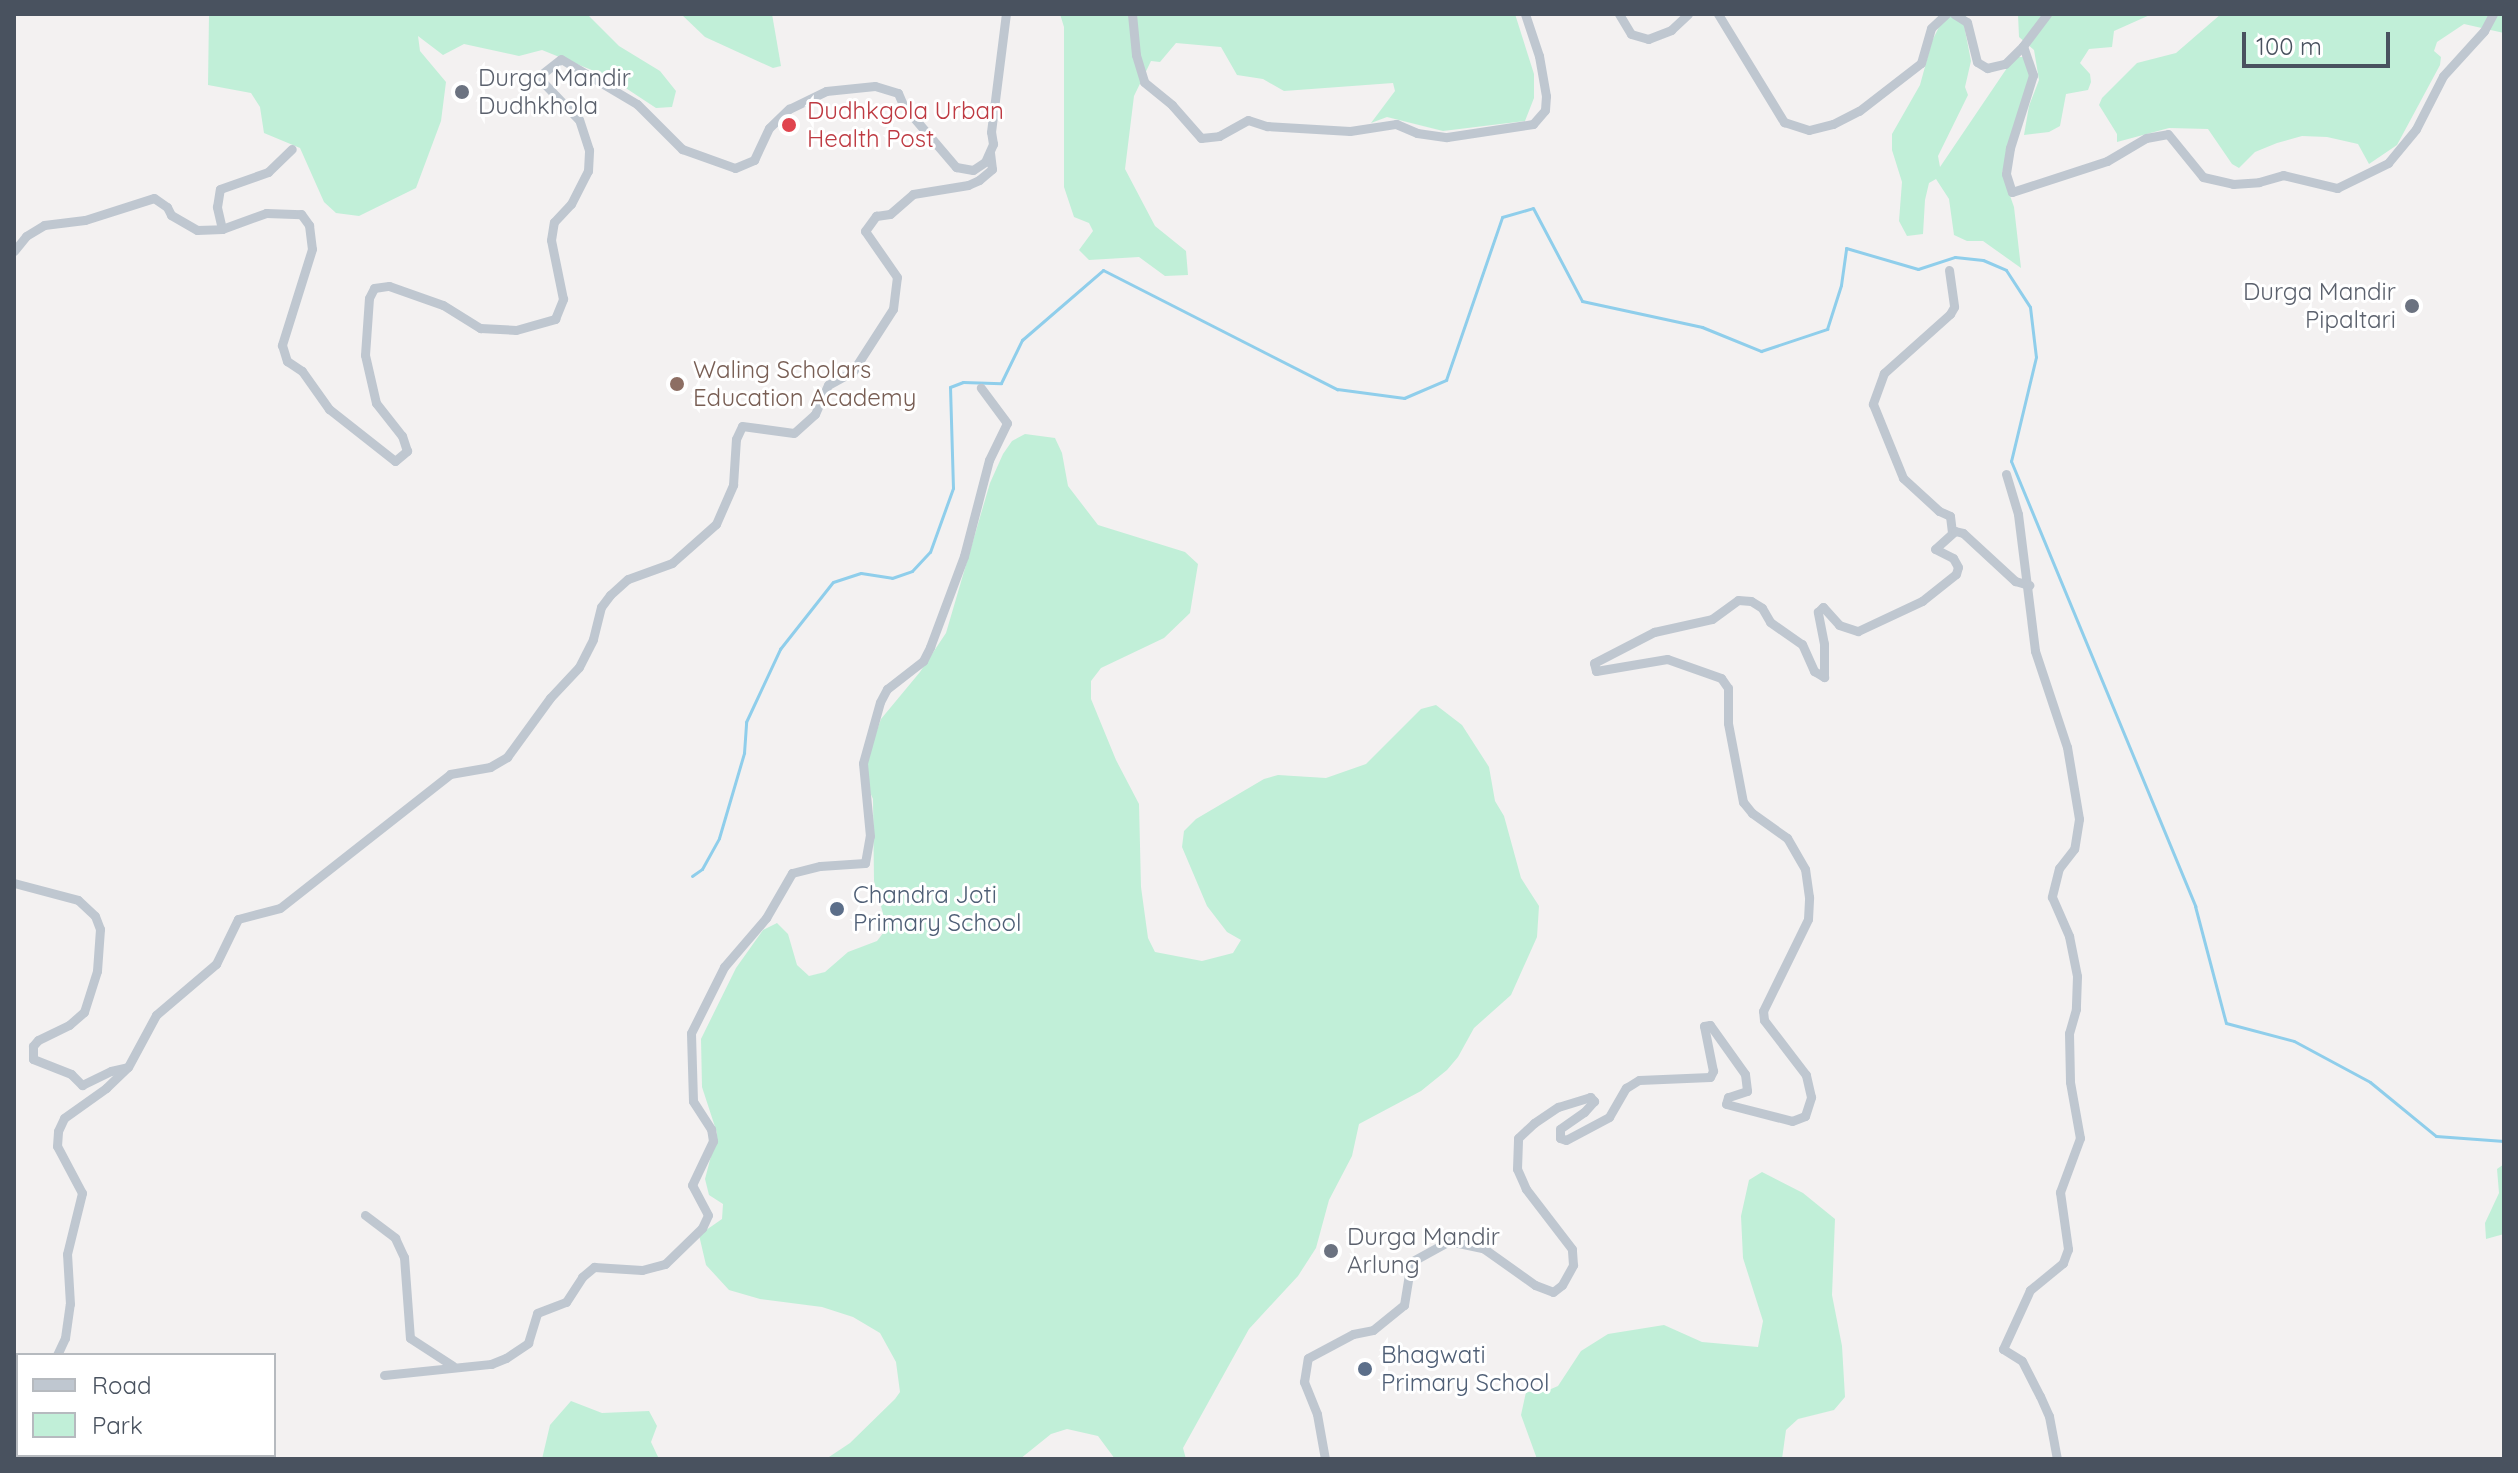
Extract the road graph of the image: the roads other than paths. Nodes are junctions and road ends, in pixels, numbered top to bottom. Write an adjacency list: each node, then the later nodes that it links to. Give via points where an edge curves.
1 (1006, 14): 13 (street)
2 (1132, 14): 3 (street, via 1144,82 1201,138 1219,136 1248,120 1350,131 1396,124 1447,137 1533,124 1545,110 1546,96)
3 (1525, 14)
4 (1619, 14): 5 (street, via 1631,34 1648,39 1671,30)
5 (1688, 14)
6 (1718, 14): 7 (street, via 1784,122 1809,130 1859,111 1921,63 1931,28)
7 (1946, 14)
8 (1954, 14): 11 (street, via 1967,22 1977,62 1987,68 2005,64)
9 (2047, 14): 11 (street)
10 (2493, 14): 11 (street, via 2443,76 2416,129 2388,163 2337,188 2283,175 2233,184 2203,177 2168,134 2146,138 2107,161 2012,192 2006,174 2010,148 2033,75)
11 (2023, 46)
12 (292, 149): 14 (street, via 268,172 220,189)
13 (990, 151): 14 (street, via 973,170 956,167 898,93 865,86 826,91 789,109 769,128 754,160 735,168 682,149 637,104 561,59 538,77 579,120 589,150 588,171 571,204 554,222 551,240 563,299 555,319 516,330 480,328 443,305 389,286 374,288 365,355 376,403 407,451 395,461 329,409 302,371 287,361 282,345 312,249 309,225 301,214 266,213); 22 (street, via 992,169 979,180 913,194 890,214 876,216 865,231 897,277 893,309 853,371 828,385 815,414 794,433 742,426 733,485 716,524 672,563 628,579 610,595 579,667 507,757 490,767 450,774 280,908 243,915 210,972 156,1015)
14 (222, 229): 15 (street, via 197,230 154,198 85,220 44,225)
15 (14, 251)
16 (1949, 270): 19 (street, via 1954,307 1884,373 1873,404 1895,465 1910,486 1950,516)
17 (981, 388): 25 (street, via 1007,423 989,460 964,556 930,647 923,661 887,689 876,715 863,763 870,824 865,863 792,873 776,904 724,967 691,1033 693,1101 713,1141 692,1185 708,1215 702,1228 665,1264 642,1270 594,1267 566,1302 537,1313 521,1351 491,1364)
18 (2006, 474): 20 (street)
19 (1952, 532): 20 (street, via 1963,533 2015,581); 27 (street, via 1935,549 1953,558 1956,574 1912,607 1858,631 1839,625 1823,607 1818,612 1824,677 1814,671 1802,644 1770,622 1762,608 1738,600 1712,619 1654,632 1594,663 1596,671 1667,659 1721,678 1728,688 1728,723 1743,802 1787,838 1805,869 1808,919 1763,1011 1764,1020 1806,1075 1811,1097 1805,1116 1792,1121 1726,1104 1728,1097 1747,1091 1745,1074 1710,1025 1704,1026 1710,1077 1639,1080 1626,1088 1609,1117 1566,1140 1560,1138 1560,1129 1584,1112 1594,1101 1590,1097 1558,1107 1534,1123 1518,1138 1517,1169 1572,1249 1573,1265 1562,1285 1553,1292 1535,1285 1483,1248 1449,1241 1411,1262 1404,1305 1373,1330 1353,1334 1308,1358 1304,1382 1317,1414)
20 (2029, 585): 28 (street, via 2035,651 2067,747 2079,819 2074,849 2059,868 2052,897 2069,936 2077,976 2069,1033 2070,1082 2080,1138 2060,1192 2068,1249 2063,1263 2030,1290 2003,1349 2022,1361 2040,1396)
21 (14, 883): 22 (street, via 78,900 100,929 97,971 84,1012 38,1040 33,1059 71,1074 82,1085)
22 (128, 1067): 24 (street, via 64,1118 58,1131 60,1156 82,1193 67,1254 70,1304)
23 (365, 1215): 25 (street, via 395,1238 404,1257 410,1338)
24 (58, 1353)
25 (453, 1366): 26 (street)
26 (384, 1375)
27 (1325, 1459)
28 (2057, 1459)

